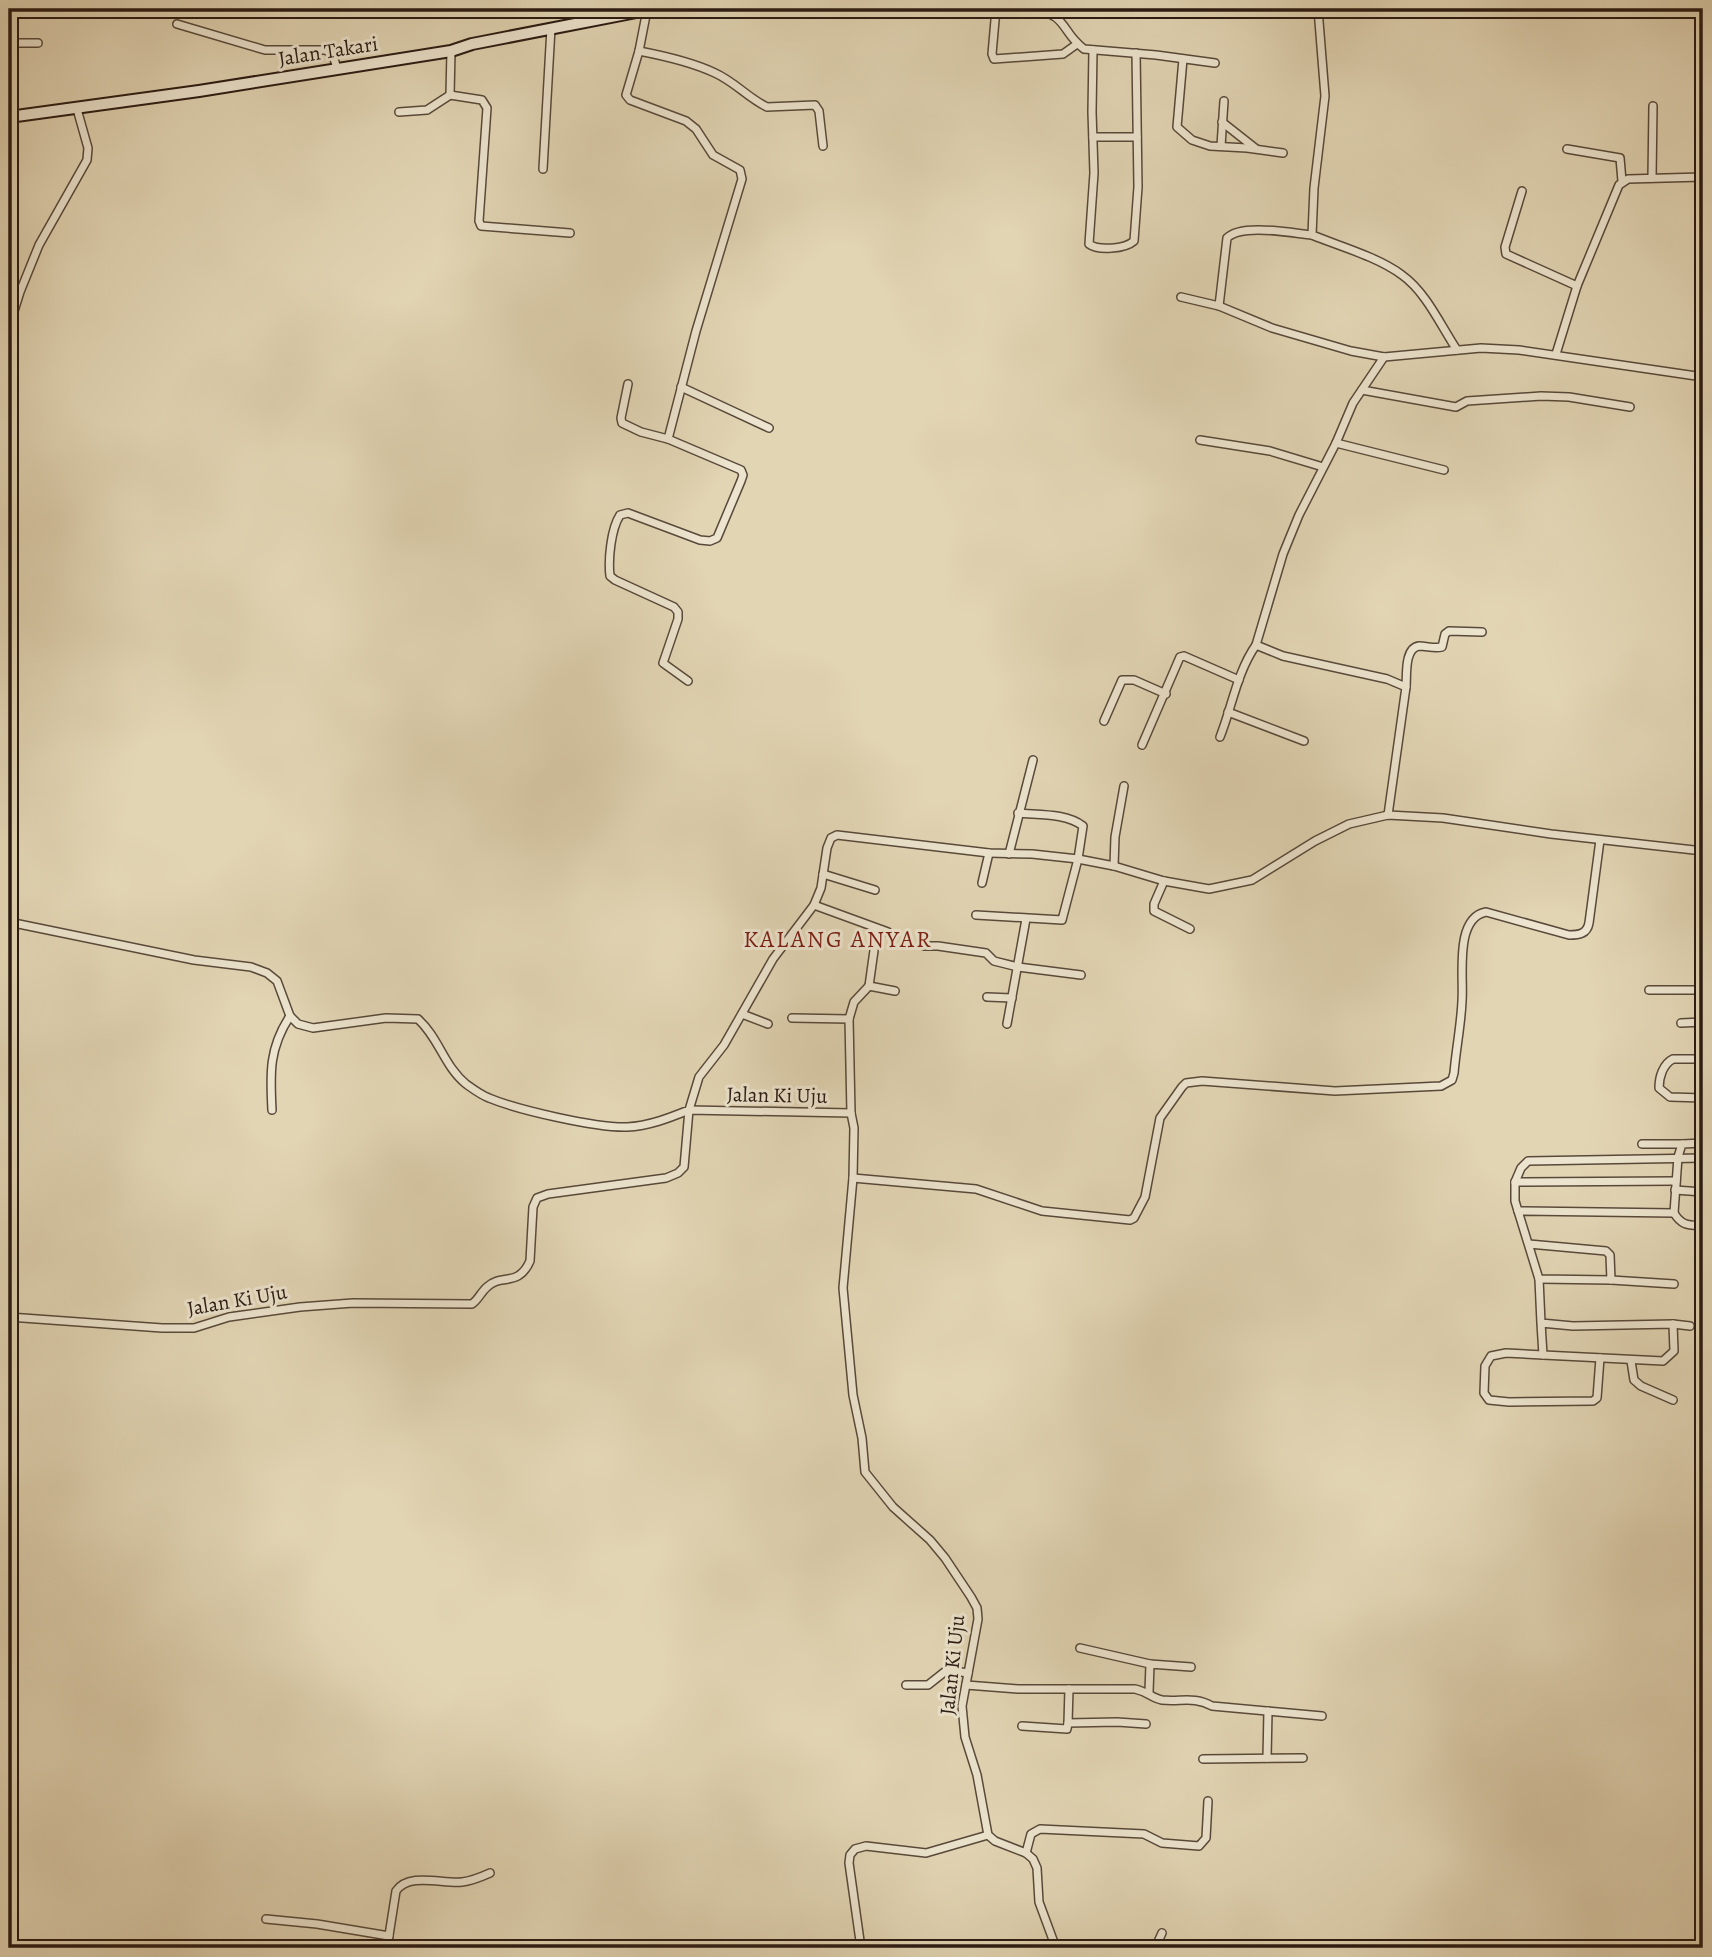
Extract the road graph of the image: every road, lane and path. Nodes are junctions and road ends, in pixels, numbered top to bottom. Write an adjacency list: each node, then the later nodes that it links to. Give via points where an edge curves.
1 (649, 9): 6 (street, Jalan Takari); 12 (street)
2 (996, 9): 9 (street, via 994,60 1063,54)
3 (1032, 9): 9 (street, via 1057,16)
4 (1318, 9): 37 (street, via 1325,96)
5 (177, 24): 16 (street, via 265,50 326,50 334,56)
6 (551, 28): 11 (street, Jalan Takari); 31 (street)
7 (9, 43): 8 (street)
8 (38, 43)
9 (1077, 44): 10 (street)
10 (1093, 50): 13 (street); 24 (street)
11 (451, 51): 16 (street, Jalan Takari); 17 (street)
12 (639, 51): 26 (street, via 716,73 767,107 815,104); 47 (street, via 626,95 630,100 687,121 713,155 740,170 742,179)
13 (1136, 53): 14 (street); 25 (street)
14 (1183, 59): 15 (street); 27 (street, via 1177,127 1198,143)
15 (1215, 63)
16 (337, 68): 20 (street, Jalan Takari)
17 (450, 95): 21 (street, via 427,110); 36 (street, via 482,100 487,108 481,226)
18 (1223, 101): 23 (street)
19 (1653, 106): 33 (street)
20 (77, 109): 22 (street, Jalan Takari); 41 (street, via 88,160 39,245)
21 (399, 112)
22 (9, 117)
23 (1222, 122): 27 (street); 28 (street)
24 (1093, 137): 25 (street); 25 (street, via 1088,244 1095,248 1127,246 1134,241)
25 (1137, 137)
26 (823, 146)
27 (1221, 146): 28 (street)
28 (1255, 149): 30 (street)
29 (1567, 149): 34 (street, via 1620,158)
30 (1283, 153)
31 (543, 169)
32 (1703, 177): 33 (street)
33 (1652, 178): 34 (street)
34 (1622, 181): 38 (street)
35 (1522, 191): 38 (street, via 1506,254)
36 (570, 233)
37 (1311, 234): 40 (street, via 1232,232 1227,238); 42 (street, via 1403,275)
38 (1577, 286): 43 (street)
39 (1181, 297): 40 (street)
40 (1219, 306): 44 (street, via 1272,328)
41 (9, 327)
42 (1457, 350): 43 (street); 44 (street)
43 (1556, 354): 45 (street)
44 (1384, 357): 48 (street)
45 (1703, 377)
46 (628, 384): 51 (street, via 622,423)
47 (681, 387): 50 (street); 51 (street)
48 (1362, 390): 49 (street, via 1456,407 1467,401 1541,396); 53 (street)
49 (1630, 407)
50 (769, 428)
51 (668, 439): 59 (street, via 741,470 743,475 717,538 710,541 628,513 615,522 611,576 678,612 663,663)
52 (1200, 440): 54 (street, via 1270,451)
53 (1336, 443): 54 (street); 55 (street)
54 (1323, 467): 57 (street, via 1283,554)
55 (1444, 470)
56 (1482, 632): 60 (street, via 1449,631 1442,647 1413,648)
57 (1256, 645): 58 (street); 60 (street)
58 (1240, 680): 61 (street, via 1182,656); 62 (street)
59 (688, 681)
60 (1406, 687): 70 (street)
61 (1166, 694): 63 (street, via 1134,680 1122,680); 66 (street)
62 (1228, 712): 64 (street); 65 (street)
63 (1104, 721)
64 (1220, 737)
65 (1304, 741)
66 (1142, 745)
67 (1033, 760): 69 (street)
68 (1124, 786): 76 (street)
69 (1018, 813): 74 (street); 75 (street, via 1081,823)
70 (1388, 815): 71 (street); 78 (street, via 1349,824 1252,880 1209,889)
71 (1600, 840): 72 (street); 115 (street, via 1586,931 1569,935 1486,912 1473,918 1463,946 1454,1073 1452,1080 1441,1086 1335,1091 1186,1083 1158,1123 1145,1196 1130,1220 1042,1211 976,1189)
72 (1703, 851)
73 (989, 853): 74 (street); 77 (street, via 837,835 827,848); 79 (street)
74 (1009, 854): 75 (street)
75 (1078, 859): 76 (street); 83 (street, via 1062,920)
76 (1114, 866): 78 (street)
77 (823, 874): 80 (street); 81 (street)
78 (1164, 881): 86 (street, via 1154,911)
79 (982, 883)
80 (875, 890)
81 (814, 905): 85 (street); 97 (street, via 773,959)
82 (975, 915): 83 (street)
83 (1026, 919): 89 (street)
84 (9, 922): 98 (street, via 251,967 277,981)
85 (877, 929): 87 (street); 91 (street)
86 (1190, 929)
87 (888, 932)
88 (924, 946): 89 (street, via 986,953 994,961)
89 (1018, 967): 90 (street); 96 (street)
90 (1082, 975)
91 (869, 986): 94 (street); 100 (street, via 854,1002)
92 (1650, 990): 93 (street)
93 (1703, 990)
94 (895, 991)
95 (987, 998): 96 (street)
96 (1012, 998): 104 (street)
97 (742, 1014): 103 (street); 108 (street, via 699,1077)
98 (290, 1016): 107 (street, via 270,1069); 108 (street, via 313,1028 386,1018 418,1019 445,1061 466,1083 488,1098 528,1110 624,1127)
99 (792, 1018): 100 (street)
100 (849, 1019): 109 (street)
101 (1703, 1022): 102 (street)
102 (1681, 1023)
103 (768, 1024)
104 (1007, 1024)
105 (1703, 1059): 106 (street, via 1669,1060 1659,1081 1659,1088 1670,1097)
106 (1703, 1098)
107 (272, 1110)
108 (689, 1110): 109 (street, Jalan Ki Uju); 126 (street, Jalan Ki Uju, via 684,1167 678,1173 537,1198 527,1268 517,1277 490,1284 472,1304 300,1307 229,1317 194,1328)
109 (851, 1113): 115 (street, Jalan Ki Uju)
110 (1703, 1143): 112 (street)
111 (1642, 1144): 112 (street)
112 (1682, 1144): 113 (street)
113 (1678, 1157): 114 (street); 116 (street, via 1528,1161); 117 (street)
114 (1703, 1158)
115 (853, 1178): 137 (street, Jalan Ki Uju, via 843,1288 865,1472 945,1558 977,1608)
116 (1516, 1182): 117 (street); 119 (street)
117 (1676, 1186): 118 (street); 120 (street)
118 (1703, 1192)
119 (1518, 1211): 120 (street); 122 (street)
120 (1674, 1213): 121 (street, via 1685,1225)
121 (1703, 1226)
122 (1529, 1244): 123 (street); 124 (street, via 1606,1251)
123 (1539, 1279): 124 (street); 127 (street)
124 (1611, 1280): 125 (street)
125 (1674, 1284)
126 (9, 1317)
127 (1541, 1323): 128 (street); 130 (street)
128 (1673, 1324): 129 (street); 132 (street, via 1674,1351 1666,1361)
129 (1689, 1326)
130 (1543, 1355): 131 (street); 131 (street, via 1491,1356 1485,1366 1484,1393 1489,1400 1593,1401)
131 (1600, 1358): 132 (street)
132 (1631, 1361): 133 (street, via 1634,1380)
133 (1673, 1400)
134 (1080, 1648): 135 (street)
135 (1150, 1664): 136 (street); 141 (street)
136 (1191, 1667)
137 (968, 1673): 138 (street, via 947,1670 928,1685); 139 (street, Jalan Ki Uju)
138 (906, 1685)
139 (966, 1685): 140 (street); 151 (street, Jalan Ki Uju, via 962,1720)
140 (1069, 1689): 141 (street); 144 (street)
141 (1149, 1692): 142 (street, via 1160,1699)
142 (1268, 1711): 143 (street); 147 (street)
143 (1322, 1716)
144 (1068, 1723): 145 (street); 146 (street, via 1067,1729)
145 (1146, 1724)
146 (1022, 1726)
147 (1267, 1758): 148 (street); 149 (street)
148 (1303, 1758)
149 (1203, 1759)
150 (1208, 1801): 152 (street, via 1206,1838 1199,1846 1162,1843 1144,1834 1040,1829 1031,1834)
151 (988, 1835): 152 (street); 161 (street, via 926,1853 866,1846 855,1849 849,1863)
152 (1026, 1853): 157 (street, via 1037,1868 1039,1902)
153 (490, 1873): 156 (street, via 461,1882 410,1880 401,1884)
154 (266, 1919): 156 (street)
155 (1162, 1933): 157 (street, via 1154,1945)
156 (388, 1936): 160 (street)
157 (1055, 1946)
158 (9, 1947): 159 (street)
159 (34, 1948)
160 (387, 1948)
161 (861, 1948)

